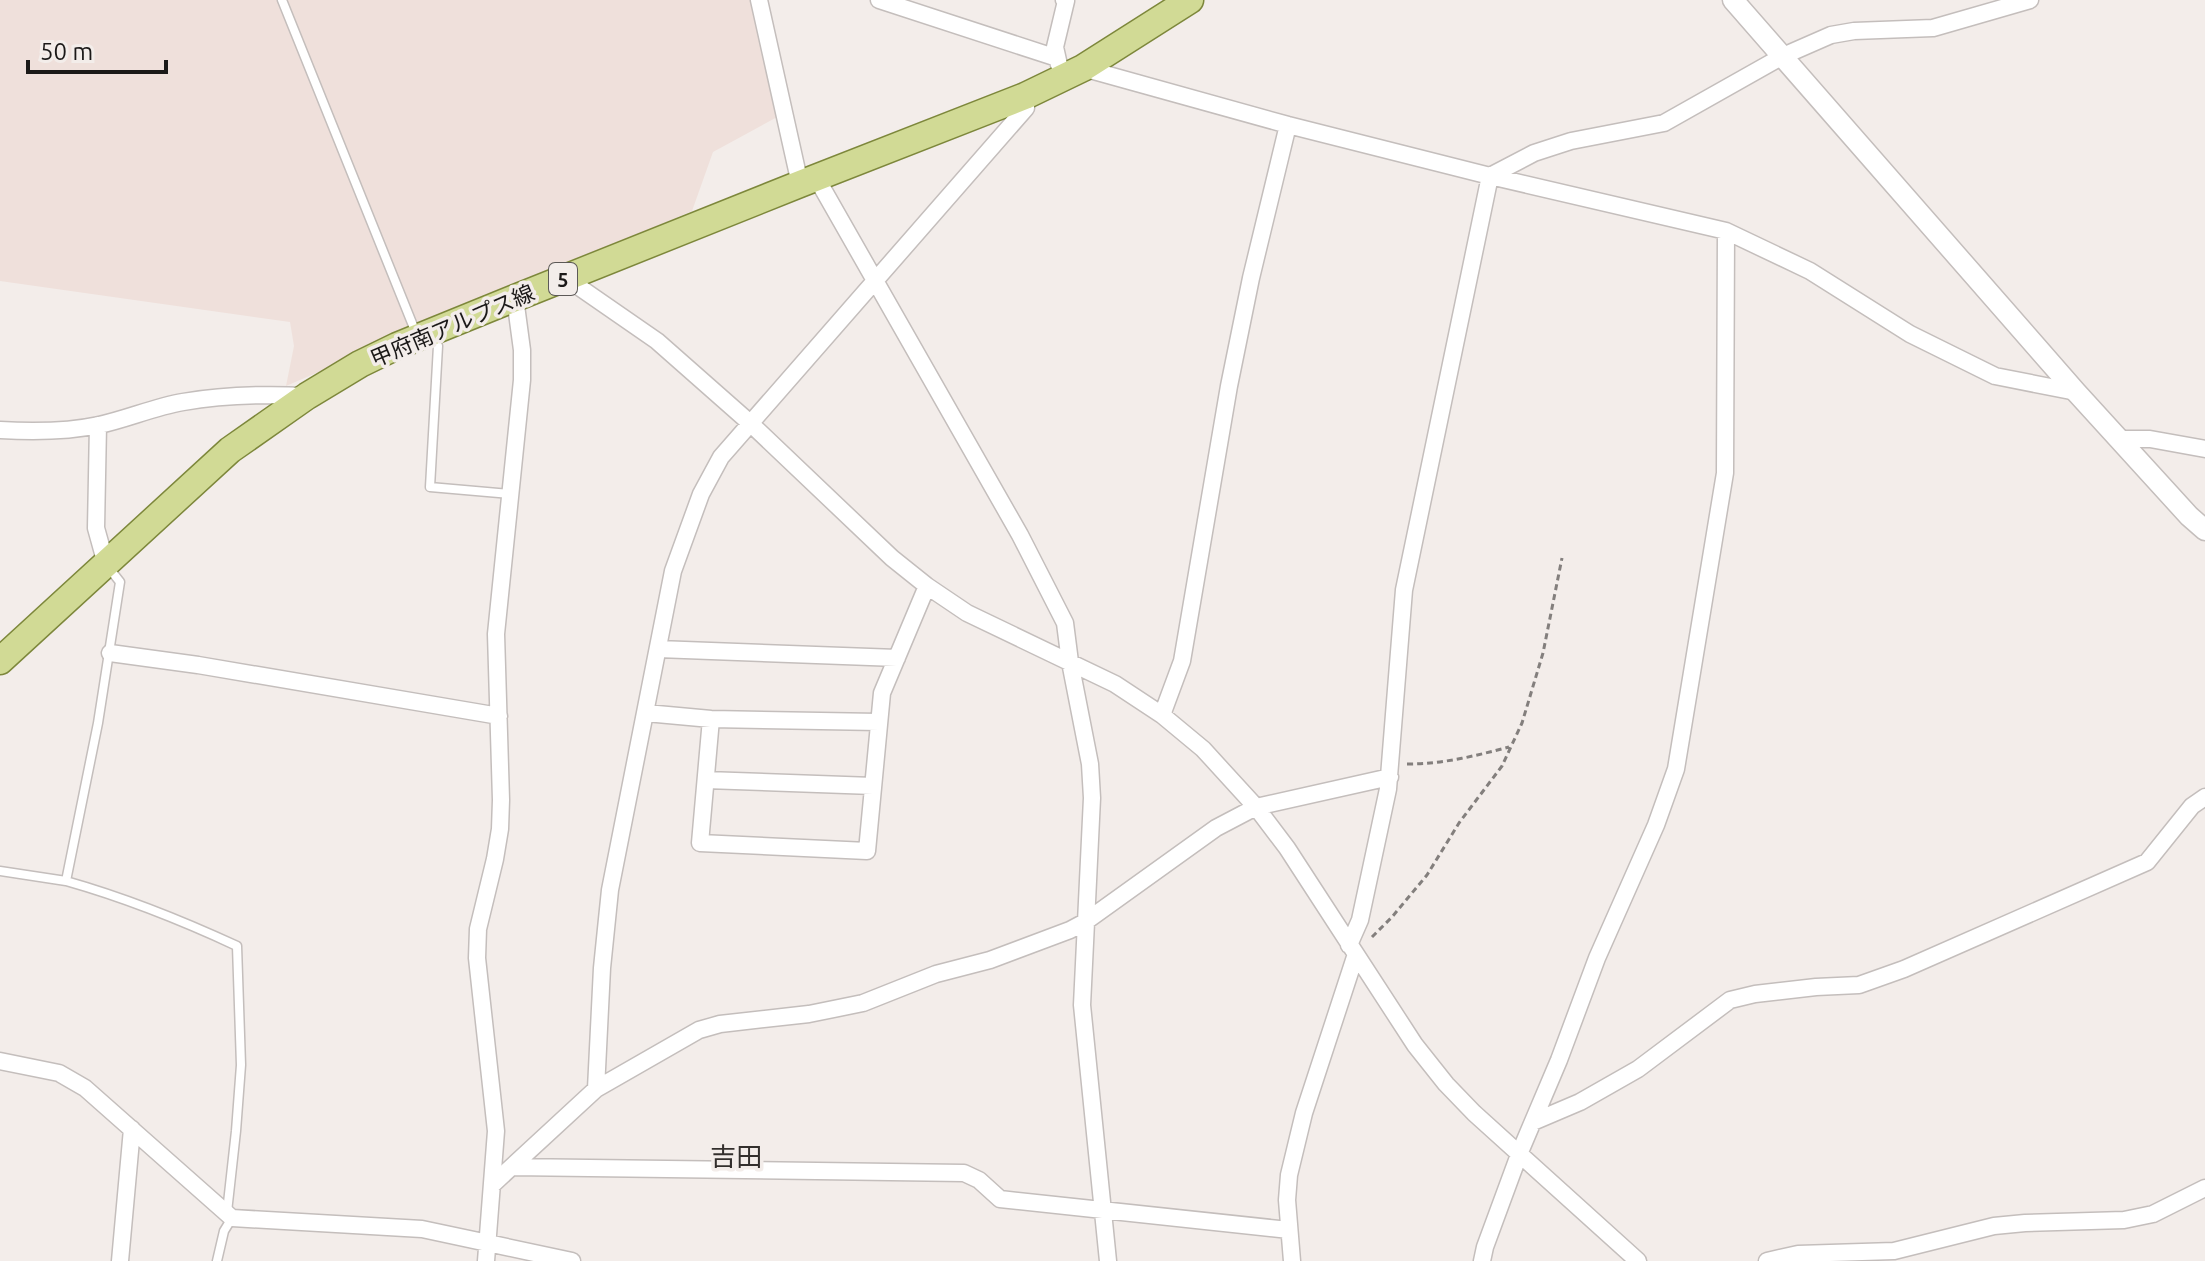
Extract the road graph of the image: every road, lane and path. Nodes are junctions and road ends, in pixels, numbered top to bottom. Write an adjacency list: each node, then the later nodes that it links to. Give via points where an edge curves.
1 (282, 0): 18 (lane)
2 (759, 0): 13 (street)
3 (879, 0): 9 (street)
4 (1064, 0): 9 (street, via 1055,47)
5 (1190, 0): 9 (main road, 甲府南アルプス線 / 5)
6 (1733, 0): 8 (street)
7 (2030, 0): 8 (street, via 1933,28 1831,35)
8 (1783, 56): 12 (street, via 1664,123 1571,141); 19 (street)
9 (1067, 68): 10 (main road, 甲府南アルプス線 / 5); 11 (street)
10 (1025, 96): 13 (main road, 甲府南アルプス線 / 5); 16 (street, via 1026,108)
11 (1288, 125): 12 (street); 37 (street, via 1229,386 1182,661)
12 (1490, 176): 14 (street); 42 (street, via 1404,590)
13 (808, 181): 15 (main road, 甲府南アルプス線 / 5); 16 (street)
14 (1726, 231): 19 (street, via 1810,271 1910,334 1995,376); 53 (street, via 1725,473 1676,769)
15 (566, 278): 17 (main road, 甲府南アルプス線 / 5); 21 (street, via 657,341)
16 (874, 280): 21 (street); 35 (street, via 1020,535 1065,623)
17 (515, 298): 18 (main road, 甲府南アルプス線 / 5); 26 (street, via 522,380)
18 (425, 334): 20 (main road, 甲府南アルプス線 / 5); 26 (lane, via 438,346 430,487)
19 (2076, 392): 24 (street)
20 (307, 396): 22 (street, via 228,395); 29 (main road, 甲府南アルプス線 / 5, via 230,450)
21 (750, 423): 30 (street); 31 (street, via 721,457 701,494 673,571)
22 (98, 425): 23 (street); 29 (street, via 96,528)
23 (0, 430)
24 (2121, 439): 25 (street); 27 (street)
25 (2205, 449)
26 (511, 494): 38 (street, via 496,634)
27 (2205, 530)
28 (1562, 558): 41 (path, via 1543,653)
29 (106, 564): 32 (lane, via 120,582); 34 (main road, 甲府南アルプス線 / 5)
30 (927, 586): 33 (street); 35 (street, via 967,613)
31 (658, 649): 33 (street); 36 (street)
32 (110, 653): 38 (street); 48 (lane)
33 (897, 658): 40 (street, via 882,693)
34 (0, 661)
35 (1070, 662): 37 (street); 49 (street, via 1092,798)
36 (646, 713): 39 (street); 52 (street, via 610,890)
37 (1162, 715): 46 (street, via 1203,749)
38 (499, 716): 57 (street, via 500,829 478,929 477,958 496,1131)
39 (711, 719): 40 (street); 43 (street)
40 (879, 722): 44 (street)
41 (1511, 746): 42 (path); 50 (path, via 1427,875 1392,917)
42 (1390, 770): 46 (street); 50 (street)
43 (706, 780): 44 (street); 44 (street, via 700,843 867,851)
44 (873, 786)
45 (2205, 797): 53 (street, via 2147,862 1859,985 1730,1000 1638,1069)
46 (1256, 807): 49 (street, via 1216,828); 50 (street)
47 (0, 871): 48 (lane)
48 (66, 881): 60 (lane, via 165,913 237,946 241,1065)
49 (1085, 922): 52 (street, via 863,1003 699,1030); 59 (street, via 1082,1005)
50 (1352, 950): 55 (street, via 1446,1084); 61 (street, via 1292,1163)
51 (0, 1061): 54 (street, via 59,1073)
52 (596, 1089): 56 (street)
53 (1533, 1122): 55 (street)
54 (132, 1129): 60 (street); 64 (street)
55 (1520, 1152): 63 (street); 70 (street)
56 (512, 1167): 57 (street); 59 (street, via 964,1173 1000,1199)
57 (492, 1185): 62 (street)
58 (2205, 1188): 71 (street, via 2153,1214 2124,1220 1994,1226 1894,1251 1798,1254)
59 (1103, 1211): 61 (street); 68 (street)
60 (229, 1215): 62 (street, via 422,1229); 65 (lane)
61 (1289, 1230): 69 (street)
62 (488, 1243): 66 (street); 67 (street)
63 (1629, 1258)
64 (120, 1261)
65 (217, 1261)
66 (486, 1261)
67 (572, 1261)
68 (1108, 1261)
69 (1292, 1261)
70 (1482, 1261)
71 (1767, 1261)

